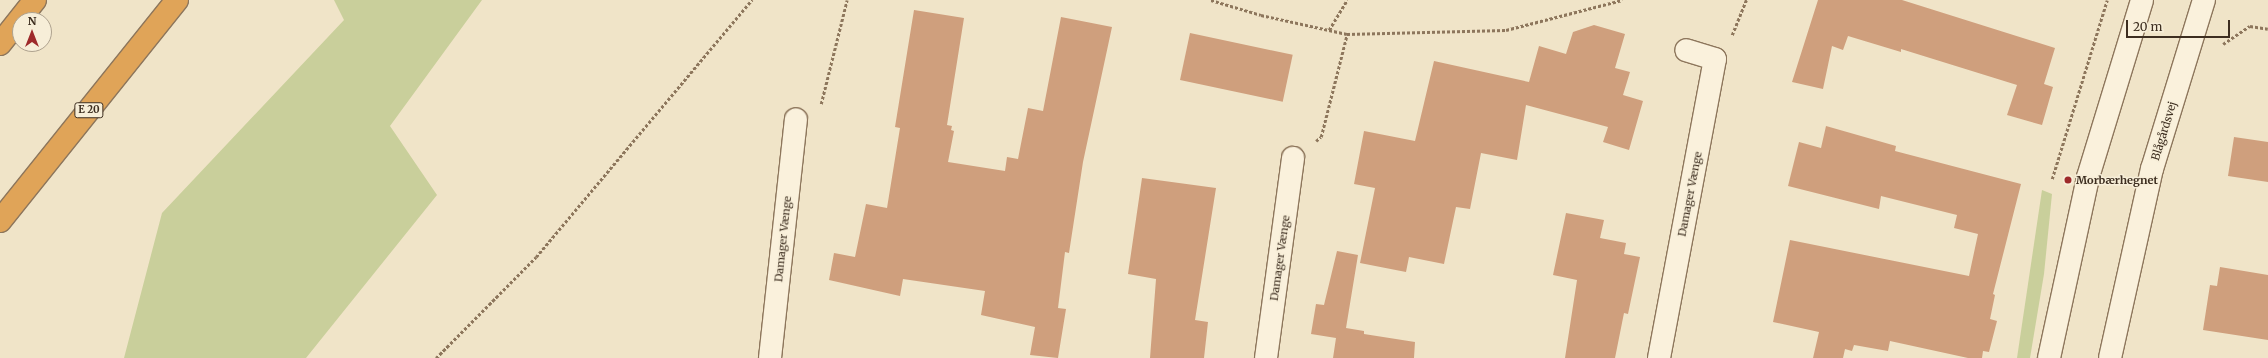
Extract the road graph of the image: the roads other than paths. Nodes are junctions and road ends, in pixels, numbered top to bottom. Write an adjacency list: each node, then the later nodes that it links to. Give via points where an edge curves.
1 (35, 0): 5 (highway)
2 (177, 0): 9 (highway, E 20)
3 (2142, 0): 13 (street, via 2088,177)
4 (2204, 0): 14 (street, Blågårdsvej, via 2152,169)
5 (0, 44)
6 (1686, 50): 12 (street, Damager Vænge, via 1715,59)
7 (796, 119): 10 (street, Damager Vænge)
8 (1293, 158): 11 (street, Damager Vænge)
9 (0, 221)
10 (770, 358)
11 (1266, 358)
12 (1659, 358)
13 (2049, 358)
14 (2110, 358)

